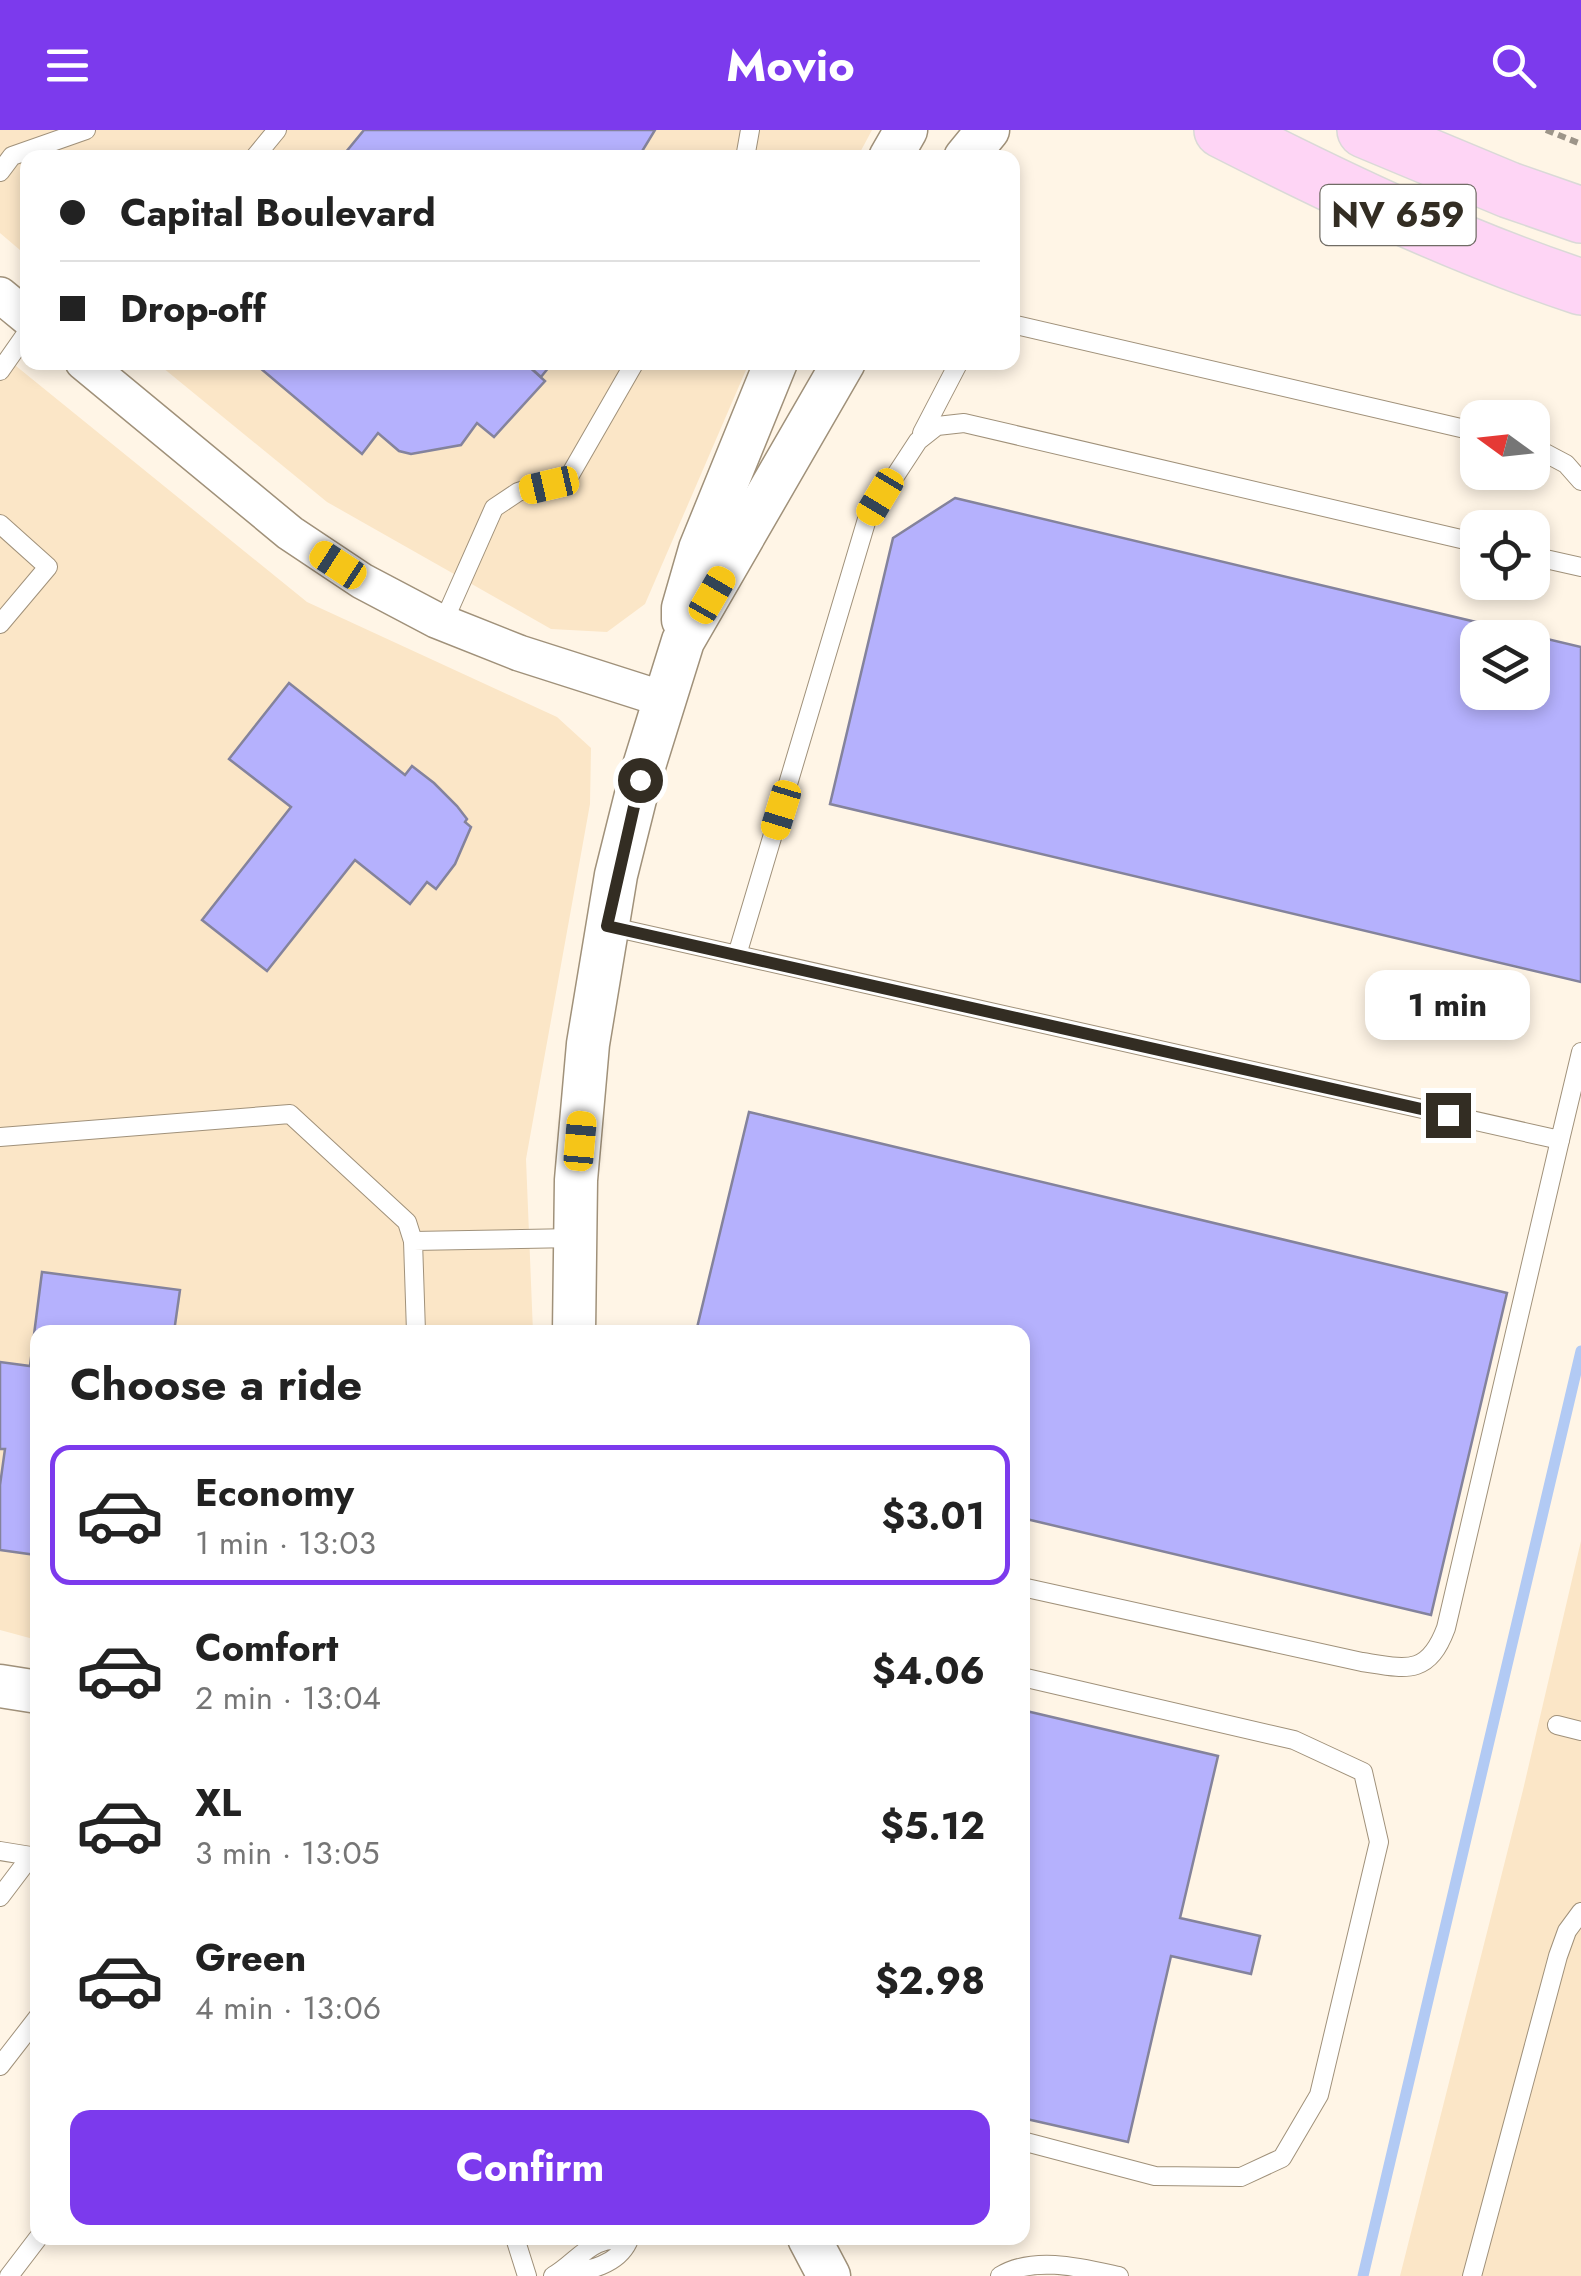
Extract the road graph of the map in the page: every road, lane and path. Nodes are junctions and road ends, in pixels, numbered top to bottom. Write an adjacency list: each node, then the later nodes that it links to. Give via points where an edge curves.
1 (86, 130): 8 (lane)
2 (277, 130): 9 (lane)
3 (988, 130): 10 (street)
4 (1222, 130): 14 (main road, NV 659, via 1435,232)
5 (1365, 130): 13 (main road, NV 659)
6 (1546, 130): 7 (path)
7 (1581, 144)
8 (29, 150)
9 (261, 150)
10 (972, 150)
11 (20, 153): 12 (lane)
12 (0, 172)
13 (1581, 216)
14 (1581, 287)
15 (0, 295): 16 (street)
16 (20, 311)
17 (1020, 326): 25 (lane)
18 (20, 342): 24 (lane)
19 (93, 370): 33 (street, via 290,533)
20 (630, 370): 33 (lane, via 570,476 518,492 494,508)
21 (773, 370): 35 (street, via 700,550 683,608)
22 (839, 370): 35 (street)
23 (955, 370): 26 (lane)
24 (0, 371)
25 (1460, 428)
26 (918, 441): 30 (lane, via 937,426 964,423); 38 (lane, via 867,519)
27 (1550, 456): 28 (lane)
28 (1581, 481)
29 (0, 524): 34 (lane, via 48,566)
30 (1460, 539)
31 (1550, 560): 32 (lane)
32 (1581, 567)
33 (443, 623): 36 (street)
34 (0, 624)
35 (683, 641): 36 (street)
36 (663, 699): 37 (street)
37 (607, 926): 38 (lane); 42 (street, via 588,1044)
38 (737, 955): 41 (lane)
39 (1581, 1052): 41 (lane)
40 (0, 1137): 43 (lane, via 290,1114 407,1222)
41 (1560, 1140): 46 (lane, via 1446,1628 1423,1664 1362,1662)
42 (574, 1238): 43 (lane); 45 (street)
43 (412, 1241): 44 (lane)
44 (416, 1325)
45 (574, 1325)
46 (1030, 1589)
47 (1030, 1679): 59 (lane, via 1294,1740 1363,1772 1379,1842 1319,2095 1282,2158 1241,2177 1155,2176)
48 (0, 1686): 49 (street)
49 (30, 1691)
50 (1557, 1725): 51 (lane)
51 (1581, 1731)
52 (0, 1851): 53 (lane)
53 (30, 1856)
54 (30, 1862): 55 (lane)
55 (0, 1897)
56 (1581, 1912): 70 (lane, via 1558,1956)
57 (30, 2027): 58 (lane)
58 (0, 2066)
59 (1030, 2143)
60 (33, 2245): 65 (lane)
61 (517, 2245): 66 (lane)
62 (629, 2245): 64 (lane, via 586,2272)
63 (813, 2245): 67 (street)
64 (559, 2272)
65 (10, 2276)
66 (526, 2276)
67 (829, 2276)
68 (1000, 2276): 69 (lane, via 1031,2266 1076,2266)
69 (1119, 2276)
70 (1472, 2276)

